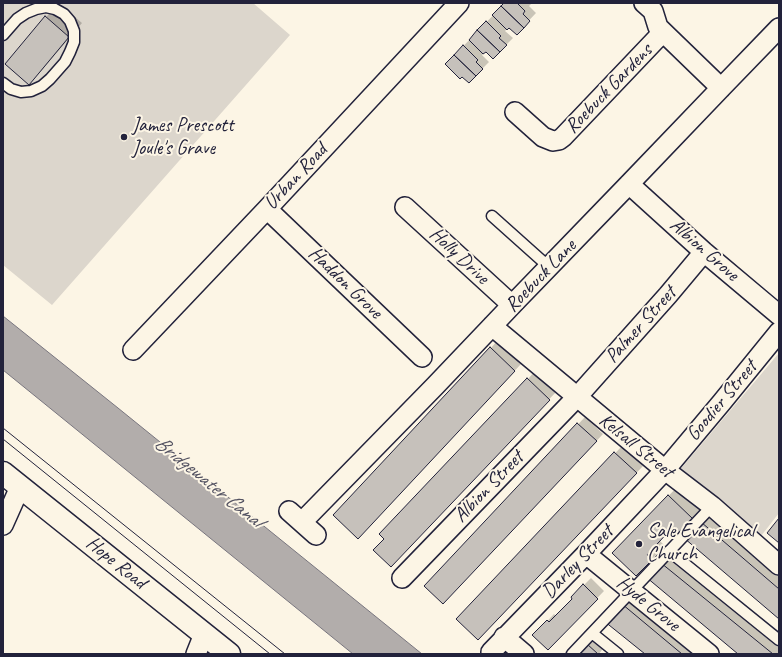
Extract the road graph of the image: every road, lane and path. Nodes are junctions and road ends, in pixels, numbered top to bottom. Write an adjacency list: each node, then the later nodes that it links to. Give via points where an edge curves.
1 (459, 3): 11 (street, Urban Road)
2 (644, 3): 5 (street, Roebuck Gardens, via 653,11 658,27)
3 (5, 28): 6 (lane, via 26,13 46,7 64,14 74,31 74,42 65,62 42,86 21,92)
4 (779, 28): 7 (street, Roebuck Lane)
5 (663, 32): 7 (street, Roebuck Gardens); 8 (street, Roebuck Gardens, via 559,140 553,141 543,137)
6 (3, 83)
7 (721, 88): 9 (street, Roebuck Lane)
8 (515, 112)
9 (630, 184): 13 (street, Albion Grove); 14 (street, Roebuck Lane)
10 (405, 207): 15 (street, Holly Drive)
11 (267, 208): 19 (street, Urban Road); 20 (street, Haddon Grove)
12 (492, 216): 14 (lane)
13 (704, 252): 16 (street, Albion Grove); 21 (street, Palmer Street)
14 (549, 267): 15 (street, Roebuck Lane)
15 (512, 305): 17 (street, Roebuck Lane)
16 (779, 315)
17 (492, 326): 21 (street, Kelsall Street); 27 (street, Roebuck Lane, via 296,517)
18 (779, 332): 22 (street, Goodier Street)
19 (133, 350)
20 (422, 357)
21 (577, 397): 22 (street, Kelsall Street); 31 (street, Albion Street)
22 (665, 470): 25 (street, Kelsall Street); 29 (street, Darley Street)
23 (3, 473): 24 (street, Hope Road)
24 (20, 487): 26 (street); 34 (street, Hope Road)
25 (712, 506): 28 (lane); 30 (street, Kelsall Street)
26 (3, 525)
27 (316, 534)
28 (669, 551): 32 (lane); 36 (lane)
29 (586, 554): 32 (street, Hyde Grove); 35 (street, Darley Street)
30 (779, 565)
31 (402, 578)
32 (631, 591): 33 (lane); 43 (street, Hyde Grove)
33 (592, 633): 41 (lane); 42 (lane)
34 (204, 634): 38 (street); 39 (street, Hope Road)
35 (504, 637): 37 (street, Darley Street); 40 (street)
36 (779, 640)
37 (491, 652)
38 (196, 654)
39 (229, 654)
40 (524, 654)
41 (572, 654)
42 (618, 654)
43 (709, 654)

